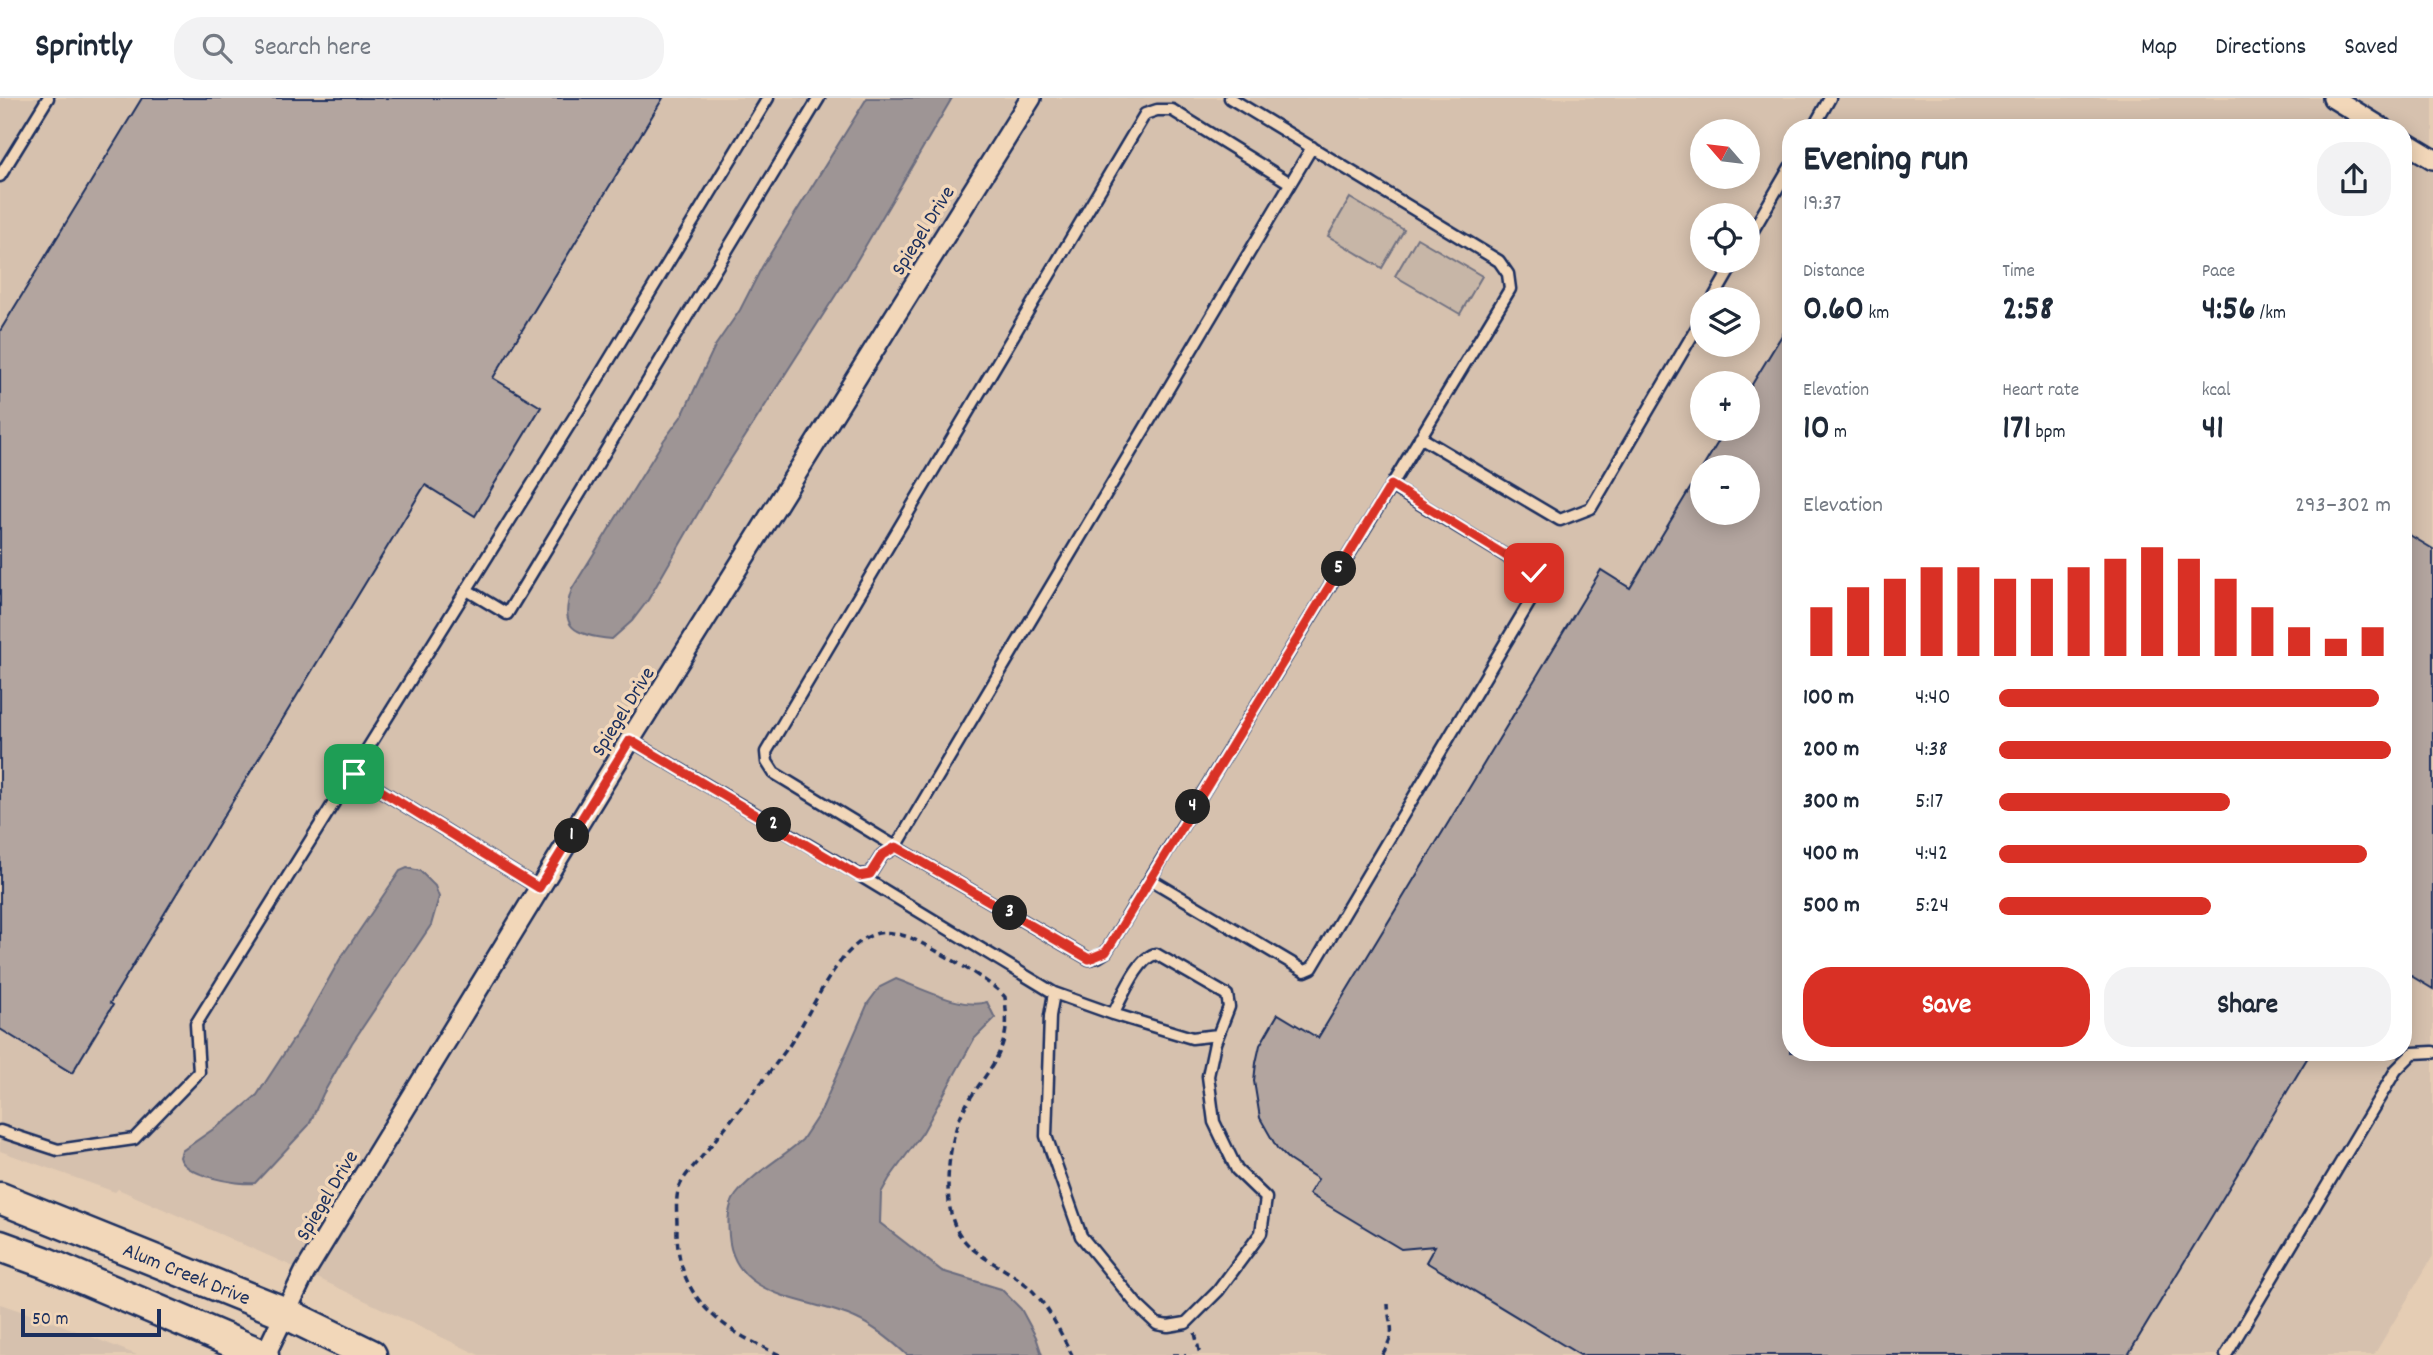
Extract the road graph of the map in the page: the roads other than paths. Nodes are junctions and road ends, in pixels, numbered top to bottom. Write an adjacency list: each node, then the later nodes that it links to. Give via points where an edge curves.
1 (47, 98): 13 (lane)
2 (768, 98): 20 (lane)
3 (819, 98): 20 (lane, via 507,614)
4 (1031, 98): 21 (street, Spiegel Drive)
5 (1230, 98): 11 (lane)
6 (1830, 98): 8 (lane)
7 (2333, 98): 9 (street)
8 (1818, 119)
9 (2367, 119)
10 (2412, 146): 12 (street)
11 (1311, 147): 15 (lane); 18 (lane, via 1499,261 1508,274 1510,289)
12 (2433, 159)
13 (0, 176)
14 (1782, 181): 16 (lane)
15 (1290, 183): 23 (lane); 23 (lane, via 1172,110 1144,114 766,752 774,773)
16 (1760, 218)
17 (1690, 339): 18 (lane, via 1591,508 1560,520)
18 (1420, 437): 19 (lane)
19 (1391, 485): 25 (lane); 25 (lane, via 1534,573 1541,583 1312,968 1305,971)
20 (467, 590): 22 (lane)
21 (630, 740): 24 (lane); 26 (street, Spiegel Drive)
22 (354, 774): 26 (lane); 33 (lane, via 196,1024 200,1072 134,1139 58,1150)
23 (896, 847): 24 (lane, via 882,855 870,874); 25 (lane, via 1089,959 1106,952)
24 (859, 876): 27 (lane)
25 (1150, 879)
26 (539, 888): 36 (street, Spiegel Drive)
27 (1054, 993): 28 (lane); 29 (lane, via 1049,1016 1046,1136 1081,1236 1157,1324 1188,1321 1218,1291 1261,1233 1265,1198 1237,1170 1214,1122 1208,1076)
28 (1113, 1014): 29 (lane, via 1192,1038); 29 (lane, via 1141,963 1156,954 1227,995 1229,1007)
29 (1218, 1035)
30 (2433, 1052): 31 (lane)
31 (2412, 1054)
32 (2405, 1061): 39 (lane)
33 (0, 1132)
34 (0, 1198): 36 (main road, Alum Creek Drive)
35 (0, 1246): 37 (main road)
36 (283, 1312): 37 (street, Spiegel Drive); 38 (main road, Alum Creek Drive)
37 (264, 1355)
38 (371, 1355)
39 (2226, 1355)

